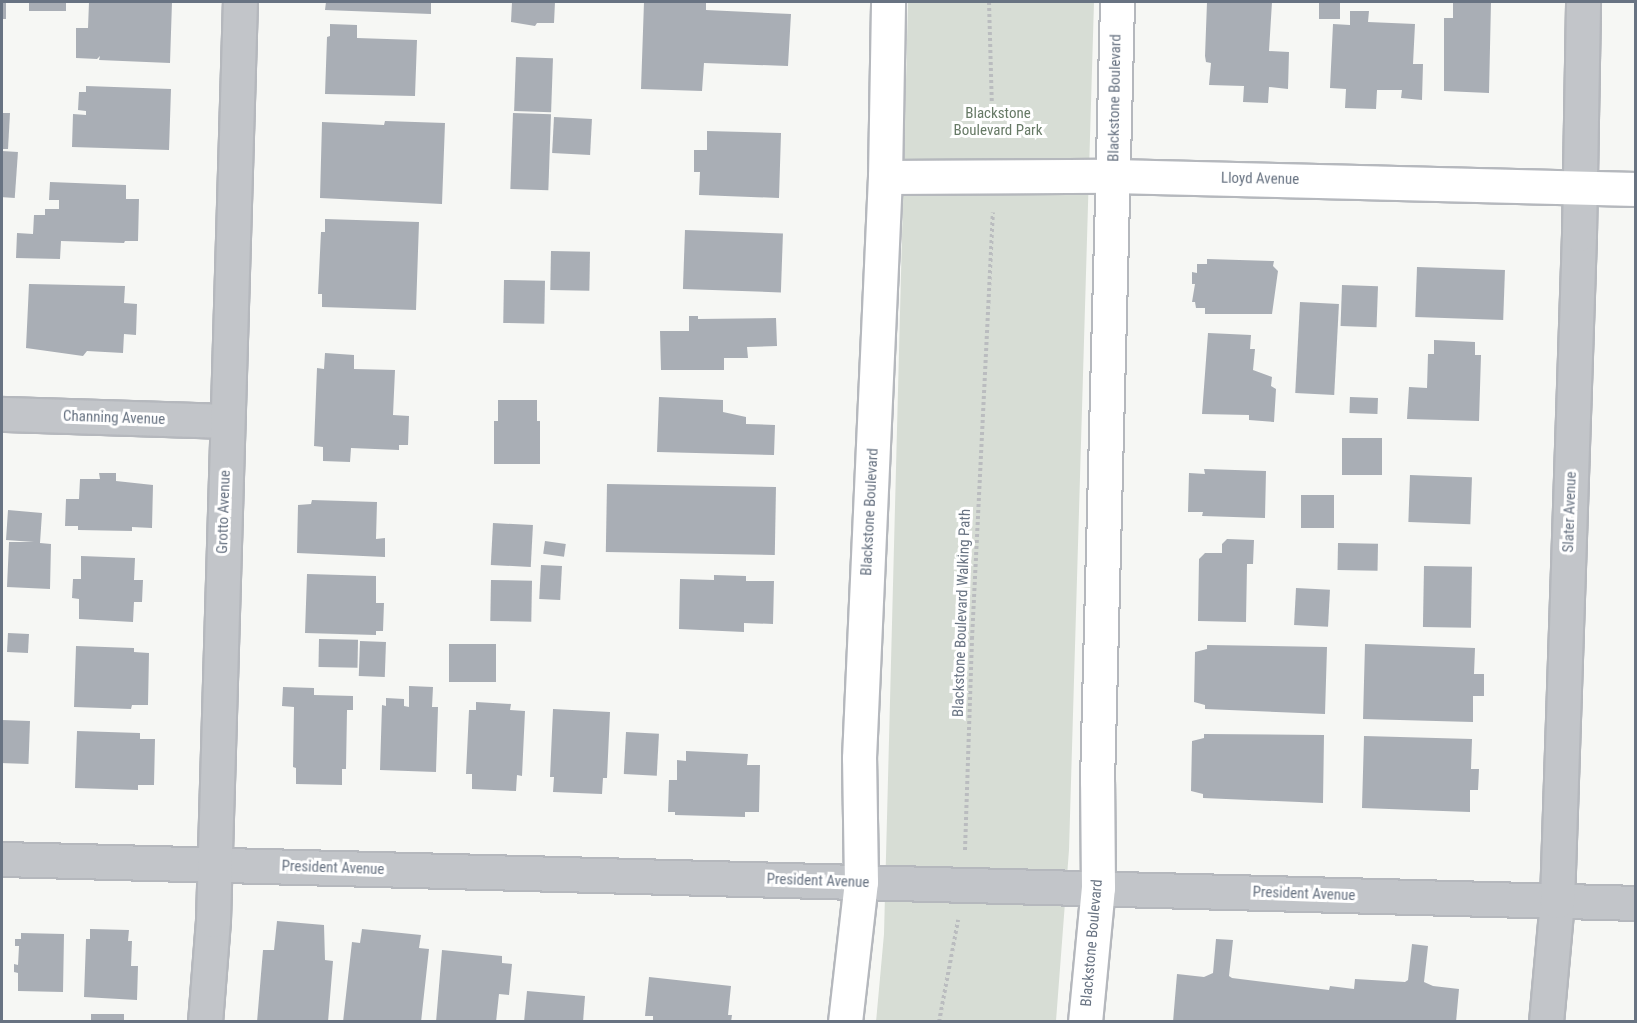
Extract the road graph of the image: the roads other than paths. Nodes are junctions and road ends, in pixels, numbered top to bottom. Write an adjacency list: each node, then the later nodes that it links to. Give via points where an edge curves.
1 (240, 2): 10 (street, Grotto Avenue)
2 (888, 2): 6 (main road, Blackstone Boulevard)
3 (1117, 2): 5 (main road, Blackstone Boulevard)
4 (1583, 2): 7 (street, Slater Avenue)
5 (1113, 176): 6 (main road, Lloyd Avenue); 7 (main road, Lloyd Avenue); 14 (main road, Blackstone Boulevard, via 1097,782)
6 (885, 177): 13 (main road, Blackstone Boulevard, via 859,758)
7 (1580, 188): 8 (main road, Lloyd Avenue); 15 (street, Slater Avenue)
8 (1635, 189)
9 (2, 414): 10 (street, Channing Avenue)
10 (227, 421): 12 (street, Grotto Avenue)
11 (2, 859): 12 (street, President Avenue)
12 (214, 865): 13 (street, President Avenue); 17 (street, Grotto Avenue)
13 (861, 882): 14 (street, President Avenue); 18 (main road, Blackstone Boulevard)
14 (1098, 888): 15 (street, President Avenue); 19 (main road, Blackstone Boulevard)
15 (1557, 901): 16 (street, President Avenue); 20 (street, Slater Avenue)
16 (1635, 903)
17 (205, 1022)
18 (845, 1022)
19 (1085, 1022)
20 (1546, 1022)

